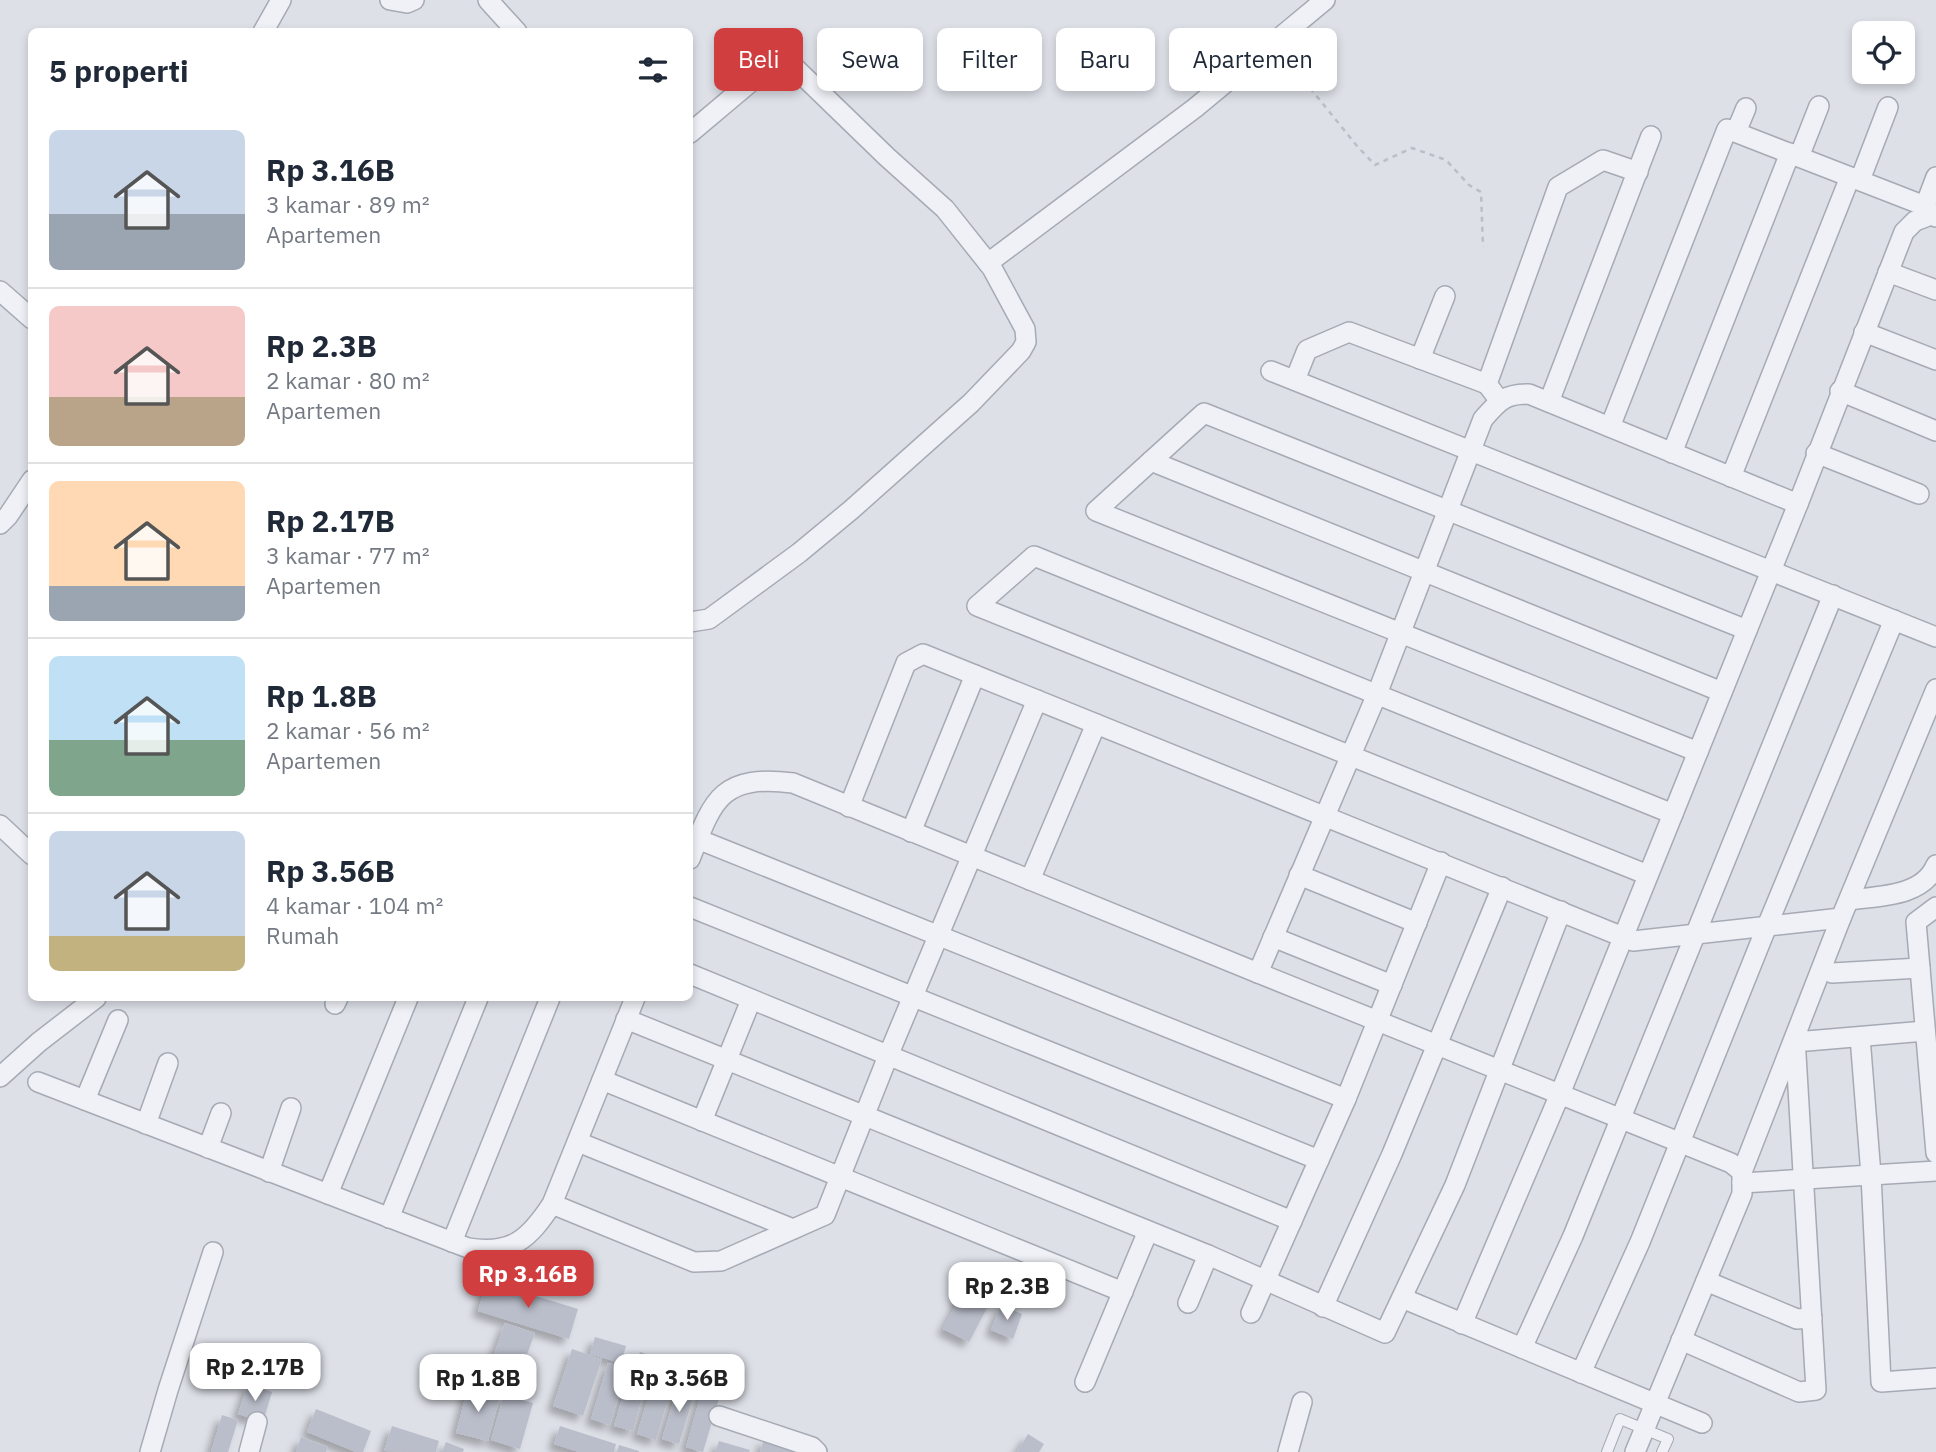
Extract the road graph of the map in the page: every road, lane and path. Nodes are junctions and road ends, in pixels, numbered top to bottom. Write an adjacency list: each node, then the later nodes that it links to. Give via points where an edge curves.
1 (281, 0): 6 (street)
2 (390, 0): 3 (street)
3 (414, 0)
4 (488, 0): 7 (street)
5 (1325, 0): 8 (street)
6 (265, 28)
7 (513, 28)
8 (1292, 28)
9 (1216, 91): 23 (street)
10 (1313, 91): 22 (path, via 1375,165 1412,148 1446,160 1481,192)
11 (1819, 106): 17 (street)
12 (1888, 107): 20 (street)
13 (1746, 108): 15 (street)
14 (693, 130): 23 (street, via 772,64 792,65 945,209)
15 (1737, 132): 17 (street); 38 (street, via 1727,129)
16 (1651, 136): 18 (street)
17 (1794, 155): 20 (street); 41 (street)
18 (1638, 172): 34 (street, via 1603,160 1558,187); 37 (street)
19 (1936, 177): 21 (street)
20 (1855, 179): 21 (street); 44 (street)
21 (1931, 213): 24 (street, via 1904,232)
22 (1483, 247)
23 (988, 263): 54 (street, via 1025,329 1021,351 971,403 799,553 709,620)
24 (1888, 272): 25 (street); 29 (street)
25 (1936, 290)
26 (0, 291): 28 (street)
27 (1445, 296): 30 (street)
28 (28, 316)
29 (1864, 332): 31 (street); 35 (street)
30 (1420, 359): 33 (street, via 1349,332 1307,349); 34 (street)
31 (1936, 360)
32 (1271, 371): 33 (street)
33 (1295, 380): 40 (street)
34 (1487, 384): 36 (street)
35 (1840, 391): 39 (street); 42 (street)
36 (1499, 400): 37 (street, via 1529,394); 40 (street, via 1483,419)
37 (1549, 402): 38 (street)
38 (1609, 427): 41 (street)
39 (1936, 431)
40 (1471, 450): 48 (street); 50 (street)
41 (1672, 453): 44 (street)
42 (1816, 453): 46 (street); 47 (street)
43 (1151, 461): 48 (street, via 1204,413); 51 (street); 56 (street, via 1096,511)
44 (1731, 477): 47 (street)
45 (28, 486): 49 (street)
46 (1919, 494)
47 (1798, 504): 50 (street)
48 (1448, 510): 51 (street); 55 (street)
49 (0, 524)
50 (1771, 570): 52 (street); 55 (street)
51 (1424, 571): 56 (street); 59 (street)
52 (1833, 595): 53 (street); 86 (street)
53 (1894, 620): 57 (street); 85 (street)
54 (693, 622)
55 (1747, 630): 59 (street)
56 (1400, 633): 60 (street); 64 (street)
57 (1936, 637)
58 (975, 675): 61 (street); 66 (street, via 923,654 906,663); 70 (street)
59 (1722, 692): 64 (street)
60 (1377, 694): 65 (street); 65 (street, via 1034,556 977,606); 67 (street)
61 (1037, 700): 63 (street); 73 (street)
62 (1934, 700): 82 (street)
63 (1096, 724): 68 (street); 78 (street)
64 (1698, 752): 67 (street)
65 (1350, 753): 68 (street); 77 (street)
66 (849, 807): 70 (street); 71 (street, via 793,783 768,780 741,785 718,797)
67 (1673, 814): 77 (street)
68 (1324, 815): 74 (street); 76 (street)
69 (0, 825): 72 (street)
70 (911, 832): 73 (street)
71 (694, 837): 87 (street)
72 (28, 851)
73 (971, 856): 78 (street); 87 (street)
74 (1441, 862): 79 (street); 84 (street)
75 (1936, 865): 82 (street, via 1932,874 1905,893)
76 (1299, 875): 84 (street); 88 (street)
77 (1648, 875): 89 (street)
78 (1030, 880): 92 (street)
79 (1502, 887): 83 (street); 109 (street)
80 (1936, 907): 90 (street, via 1916,922)
81 (693, 908): 96 (street)
82 (1845, 909): 85 (street); 91 (street)
83 (1561, 911): 89 (street); 113 (street)
84 (1417, 923): 95 (street)
85 (1767, 926): 86 (street); 127 (street)
86 (1693, 934): 89 (street, via 1633,941); 123 (street)
87 (937, 936): 96 (street); 118 (street)
88 (1273, 937): 92 (street); 95 (street)
89 (1623, 937): 117 (street)
90 (1920, 968): 91 (street); 106 (street)
91 (1822, 970): 108 (street)
92 (1258, 973): 105 (street)
93 (693, 975): 97 (street)
94 (693, 975): 110 (street)
95 (1392, 985): 105 (street)
96 (913, 997): 110 (street); 130 (street)
97 (751, 1000): 110 (street); 111 (street)
98 (92, 1001): 114 (street)
99 (407, 1001): 137 (street)
100 (477, 1001): 139 (street)
101 (549, 1001): 143 (street)
102 (634, 1001): 103 (street)
103 (626, 1019): 111 (street); 115 (street)
104 (118, 1020): 119 (street)
105 (1377, 1020): 109 (street); 118 (street)
106 (1925, 1031): 107 (street); 129 (street)
107 (1860, 1037): 108 (street); 133 (street)
108 (1795, 1038): 135 (street); 136 (street)
109 (1438, 1044): 113 (street); 151 (street)
110 (888, 1055): 122 (street); 140 (street)
111 (727, 1060): 122 (street); 124 (street)
112 (168, 1063): 125 (street)
113 (1500, 1069): 117 (street); 149 (street, via 1455,1185)
114 (0, 1077)
115 (602, 1080): 124 (street); 126 (street)
116 (38, 1082): 119 (street)
117 (1560, 1094): 123 (street); 154 (street)
118 (1346, 1099): 130 (street)
119 (85, 1100): 125 (street)
120 (291, 1108): 132 (street)
121 (221, 1113): 128 (street)
122 (865, 1116): 134 (street); 142 (street)
123 (1620, 1118): 127 (street); 156 (street)
124 (702, 1121): 134 (street)
125 (146, 1124): 128 (street)
126 (578, 1142): 138 (street); 141 (street)
127 (1681, 1143): 135 (street, via 1731,1163); 157 (street)
128 (208, 1148): 132 (street)
129 (1936, 1153)
130 (1319, 1160): 140 (street)
131 (1936, 1171): 133 (street)
132 (269, 1172): 137 (street)
133 (1871, 1175): 136 (street); 158 (street, via 1881,1382)
134 (841, 1177): 141 (street, via 825,1215); 148 (street)
135 (1742, 1178): 136 (street); 147 (street, via 1742,1194)
136 (1803, 1179): 153 (street)
137 (328, 1194): 139 (street)
138 (552, 1204): 141 (street, via 701,1263 721,1261); 143 (street, via 537,1228 513,1245 488,1251)
139 (390, 1218): 143 (street)
140 (1292, 1220): 146 (street)
141 (793, 1229)
142 (1149, 1231): 145 (street); 148 (street)
143 (452, 1242)
144 (213, 1252): 166 (street)
145 (1208, 1255): 146 (street); 150 (street)
146 (1266, 1280): 151 (street); 152 (street)
147 (1706, 1282): 153 (street, via 1797,1319); 155 (street)
148 (1123, 1292): 159 (street)
149 (1402, 1298): 151 (street, via 1385,1333); 154 (street)
150 (1188, 1303)
151 (1323, 1307)
152 (1251, 1313)
153 (1812, 1318): 155 (street, via 1816,1390 1799,1392)
154 (1462, 1324): 156 (street)
155 (1681, 1340): 161 (street)
156 (1522, 1348): 157 (street)
157 (1581, 1373): 161 (street)
158 (1936, 1378)
159 (1085, 1382)
160 (1302, 1402): 169 (street)
161 (1655, 1403): 164 (street); 165 (street)
162 (719, 1416): 168 (street)
163 (257, 1422): 167 (street)
164 (1702, 1423)
165 (1644, 1429): 170 (lane, via 1620,1419); 171 (street); 172 (lane, via 1668,1439)
166 (150, 1452)
167 (248, 1452)
168 (817, 1452)
169 (1288, 1452)
170 (1606, 1452)
171 (1635, 1452)
172 (1662, 1452)

